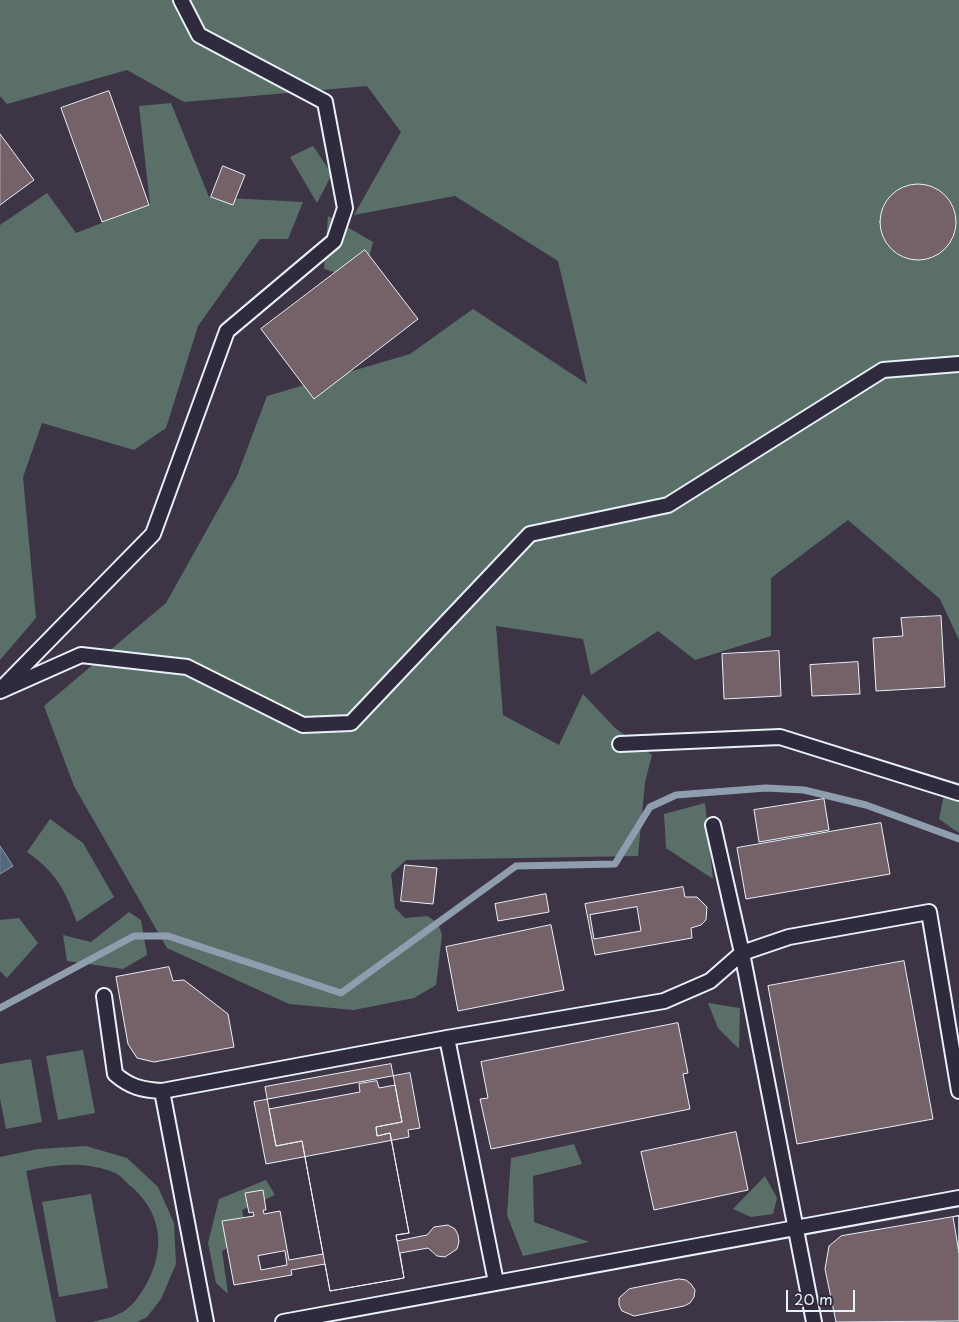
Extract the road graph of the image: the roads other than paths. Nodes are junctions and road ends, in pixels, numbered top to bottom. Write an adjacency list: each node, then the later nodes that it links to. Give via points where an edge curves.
1 (180, 0): 3 (lane, via 199,35 325,102 345,208 334,241 227,331 153,534)
2 (959, 364): 3 (lane, via 883,370 668,504 530,534 352,724 303,725 188,667 81,655)
3 (0, 690)
4 (620, 744): 5 (lane, via 780,737)
5 (959, 792)
6 (712, 825): 7 (lane)
7 (742, 954): 9 (lane, via 710,981 664,1001); 11 (lane, via 788,937 929,912); 13 (lane)
8 (104, 996): 10 (lane, via 115,1074 129,1086)
9 (447, 1038): 10 (lane); 14 (lane)
10 (162, 1091): 15 (lane)
11 (959, 1091)
12 (959, 1198): 13 (lane)
13 (796, 1227): 14 (lane); 17 (lane)
14 (496, 1282): 16 (lane)
15 (206, 1322)
16 (283, 1322)
17 (814, 1322)

